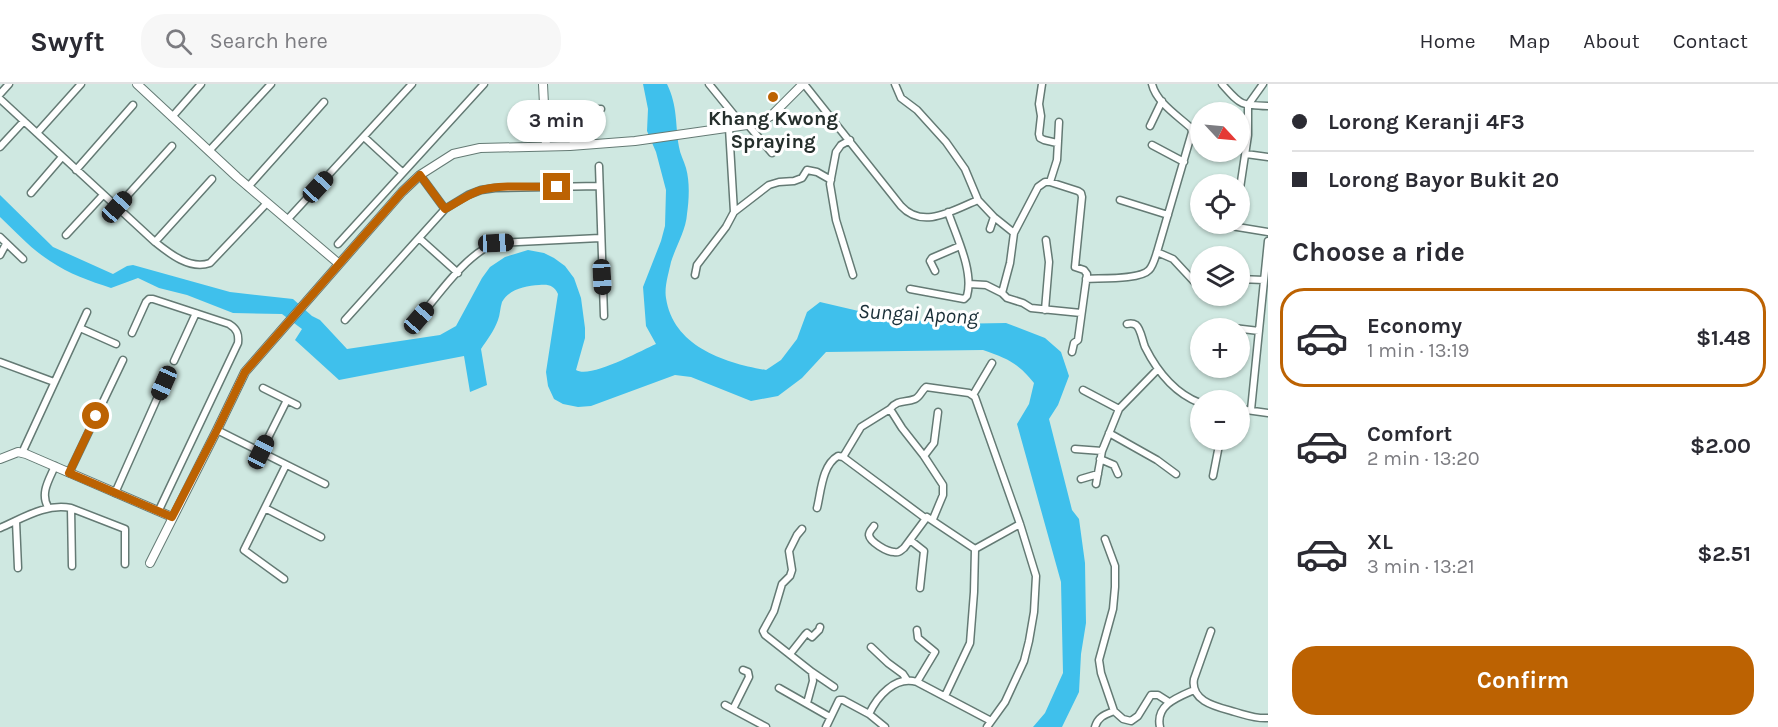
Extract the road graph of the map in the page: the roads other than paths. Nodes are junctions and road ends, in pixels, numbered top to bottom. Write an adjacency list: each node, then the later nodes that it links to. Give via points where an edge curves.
1 (9, 84): 16 (street)
2 (81, 84): 35 (street)
3 (137, 84): 27 (street)
4 (201, 84): 27 (street)
5 (271, 84): 45 (street)
6 (412, 84): 36 (street)
7 (484, 84): 53 (street)
8 (543, 84): 26 (street)
9 (709, 84): 31 (street)
10 (804, 84): 30 (street, via 771,116); 37 (street)
11 (895, 84): 62 (street, via 901,98 946,142 965,169)
12 (1042, 84): 38 (street, via 1040,138)
13 (1152, 84): 18 (street)
14 (1222, 84): 20 (street)
15 (1263, 84): 21 (street)
16 (0, 94)
17 (0, 99): 28 (street)
18 (1162, 101): 32 (street); 50 (street, via 1192,130)
19 (324, 102): 59 (street)
20 (1240, 102)
21 (1250, 102)
22 (134, 105): 52 (street)
23 (1250, 105): 24 (street)
24 (1268, 106)
25 (601, 109): 26 (street)
26 (544, 111): 33 (street)
27 (172, 117): 45 (street)
28 (24, 121): 35 (street); 43 (street)
29 (1059, 122): 38 (street)
30 (748, 125): 31 (street); 46 (street)
31 (739, 126): 34 (street)
32 (1150, 126)
33 (545, 127): 40 (street); 41 (street, via 553,142); 44 (street, via 539,140)
34 (729, 128): 41 (street); 67 (street)
35 (37, 133): 48 (street)
36 (364, 137): 53 (street); 71 (street)
37 (850, 140): 56 (street, via 836,152); 68 (street, via 912,216 926,219)
38 (1057, 143): 57 (street, via 1057,160)
39 (172, 146): 65 (street)
40 (546, 146): 41 (street); 44 (street)
41 (568, 146): 44 (street, via 559,151 530,151)
42 (1152, 146): 50 (street)
43 (0, 147)
44 (526, 147): 54 (street, via 480,148 453,154)
45 (209, 151): 59 (street)
46 (772, 153)
47 (1250, 155): 49 (street)
48 (62, 157): 52 (street); 60 (street)
49 (1268, 157)
50 (1184, 162): 69 (street)
51 (599, 166): 58 (street)
52 (76, 170): 61 (street)
53 (402, 172): 84 (street)
54 (420, 175): 66 (street); 89 (street)
55 (212, 178): 82 (street)
56 (831, 180): 67 (street, via 807,170 802,178 769,186); 93 (street, via 832,202)
57 (1050, 182): 75 (street, via 1038,187); 95 (street, via 1082,193 1075,267 1085,271)
58 (599, 186): 66 (street, via 481,190); 79 (street)
59 (248, 187): 64 (street)
60 (32, 194)
61 (103, 195): 65 (street); 76 (street)
62 (978, 200): 68 (street); 70 (street)
63 (1120, 200): 69 (street)
64 (267, 203): 71 (street); 82 (street, via 207,265 180,260)
65 (117, 207): 82 (street)
66 (445, 209): 78 (street)
67 (734, 212): 92 (street, via 697,265)
68 (948, 212): 85 (street)
69 (1168, 214): 86 (street)
70 (994, 217): 72 (street); 75 (street)
71 (287, 220): 89 (street)
72 (990, 229)
73 (1250, 229): 74 (street)
74 (1268, 232)
75 (1014, 233): 100 (street)
76 (66, 235)
77 (0, 237): 83 (street)
78 (419, 238): 91 (street); 107 (street)
79 (600, 238): 91 (street, via 496,243 480,251); 105 (street)
80 (1046, 240): 101 (street, via 1049,262)
81 (1268, 241): 97 (street)
82 (155, 242)
83 (6, 244): 87 (street); 88 (street)
84 (338, 244)
85 (960, 246): 90 (street, via 933,258 930,261); 98 (street)
86 (1157, 252): 94 (street, via 1173,259); 95 (street, via 1145,273)
87 (0, 255)
88 (23, 259)
89 (338, 263): 133 (street, via 245,372)
90 (935, 271)
91 (458, 273): 106 (street)
92 (695, 275)
93 (852, 275)
94 (1190, 277)
95 (1086, 279): 104 (street)
96 (1250, 279): 97 (street)
97 (1264, 280): 111 (street)
98 (969, 284): 99 (street, via 964,298); 100 (street, via 986,285)
99 (910, 289)
100 (1002, 293): 101 (street, via 1031,308)
101 (1045, 310): 104 (street)
102 (87, 312): 109 (street)
103 (196, 313): 112 (street, via 149,299); 116 (street); 159 (street, via 235,328 238,343)
104 (1081, 313): 114 (street, via 1078,340)
105 (604, 316)
106 (419, 318)
107 (345, 320)
108 (1127, 324): 119 (street, via 1138,326)
109 (80, 328): 113 (street); 120 (street)
110 (1250, 330): 111 (street)
111 (1259, 331): 130 (street)
112 (132, 333)
113 (116, 345)
114 (1072, 352)
115 (123, 360): 146 (street)
116 (174, 361)
117 (992, 363): 124 (street)
118 (1, 364): 120 (street)
119 (1158, 369): 125 (street, via 1174,388); 129 (street)
120 (54, 382): 139 (street)
121 (164, 383): 154 (street)
122 (263, 388): 126 (street)
123 (1083, 390): 129 (street)
124 (973, 395): 128 (street, via 926,387 916,399 898,402); 164 (street)
125 (1190, 398)
126 (287, 400): 127 (street); 138 (street)
127 (297, 405)
128 (890, 409): 140 (street); 141 (street, via 861,427)
129 (1119, 409): 134 (street)
130 (1251, 410): 132 (street)
131 (938, 412): 140 (street, via 934,443)
132 (1268, 413)
133 (217, 430): 138 (street); 160 (street)
134 (1109, 433): 137 (street); 149 (street)
135 (1075, 449): 137 (street)
136 (1218, 450): 150 (street)
137 (1102, 451): 143 (street)
138 (261, 452): 144 (street)
139 (18, 453): 142 (street); 145 (street)
140 (924, 456): 162 (street, via 944,490)
141 (843, 457): 158 (street, via 834,459 825,471); 161 (street)
142 (0, 459)
143 (1100, 459): 147 (street); 148 (street, via 1114,465)
144 (286, 465): 152 (street); 157 (street)
145 (55, 466): 146 (street); 155 (street, via 46,486 45,498)
146 (69, 473): 154 (street)
147 (1098, 474): 151 (street); 153 (street)
148 (1118, 474)
149 (1176, 474)
150 (1213, 476)
151 (1081, 479)
152 (325, 484)
153 (1096, 484)
154 (115, 493): 159 (street)
155 (51, 507): 156 (street); 163 (street)
156 (71, 508): 173 (street, via 124,529); 174 (street)
157 (265, 508): 168 (street); 176 (street, via 244,550)
158 (817, 508)
159 (159, 510): 160 (street)
160 (172, 517): 172 (street)
161 (925, 518): 162 (street); 170 (street)
162 (933, 519): 171 (street)
163 (16, 521): 166 (street); 175 (street)
164 (1020, 524): 171 (street); 200 (street, via 1036,576 1034,612 1019,672)
165 (874, 526): 170 (street, via 869,536 893,552 899,552)
166 (0, 528)
167 (802, 529): 182 (street, via 789,551 792,570 782,584 763,631)
168 (321, 537)
169 (1105, 539): 195 (street, via 1115,566 1115,587 1099,660)
170 (910, 540): 177 (street, via 924,551)
171 (975, 549): 190 (street, via 970,643)
172 (150, 563)
173 (126, 564)
174 (72, 566)
175 (18, 568)
176 (284, 579)
177 (920, 588)
178 (820, 627): 182 (street, via 812,637 807,633)
179 (917, 630): 186 (street, via 918,638 935,652)
180 (1211, 632): 189 (street, via 1196,672)
181 (871, 647): 185 (street)
182 (790, 654): 184 (street)
183 (743, 670): 194 (street, via 749,677)
184 (812, 672): 187 (street); 192 (street)
185 (907, 680): 186 (street); 196 (street, via 884,692)
186 (917, 682): 190 (street)
187 (834, 687)
188 (779, 688): 192 (street)
189 (1194, 690): 191 (street); 198 (street, via 1207,703)
190 (945, 696): 200 (street)
191 (1169, 702): 195 (street, via 1152,696 1131,721); 205 (street, via 1161,711)
192 (807, 703): 197 (street)
193 (724, 705): 194 (street)
194 (733, 709): 201 (street)
195 (1114, 711): 204 (street, via 1097,720)
196 (868, 714): 197 (street, via 839,700); 203 (street)
197 (830, 717): 202 (street)
198 (1258, 718): 199 (street); 206 (street)
199 (1268, 718)
200 (989, 724)
201 (766, 727)
202 (826, 727)
203 (885, 727)
204 (1095, 727)
205 (1160, 727)
206 (1255, 727)

